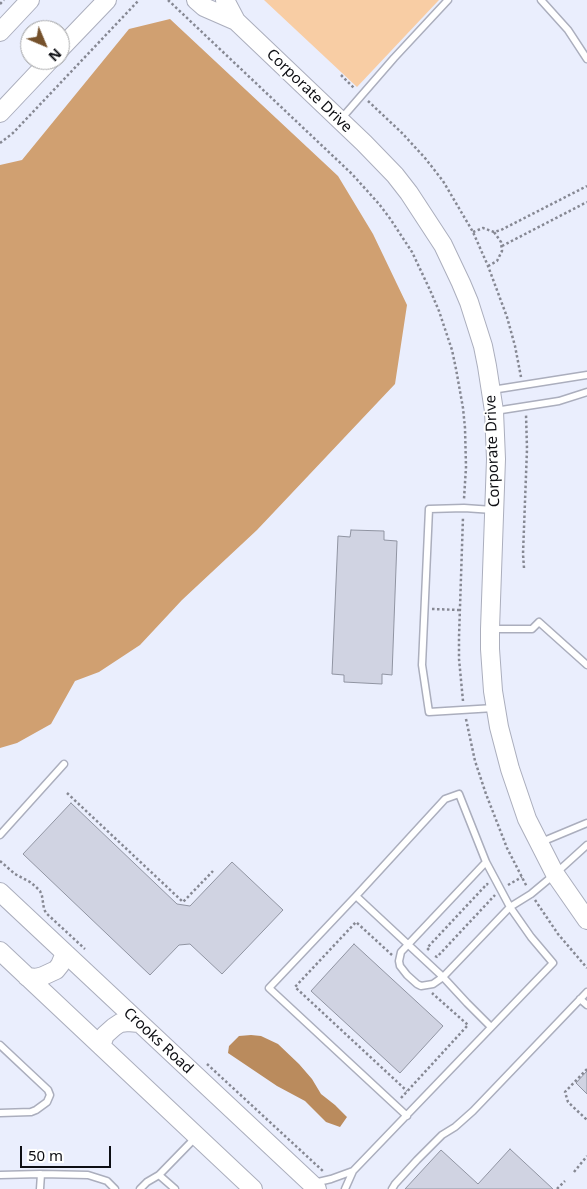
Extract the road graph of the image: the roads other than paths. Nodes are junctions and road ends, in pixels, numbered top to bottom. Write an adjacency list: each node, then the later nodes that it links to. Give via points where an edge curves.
1 (30, 0): 8 (street)
2 (107, 0): 9 (street)
3 (196, 0): 7 (street, Corporate Drive)
4 (225, 0): 7 (street, Corporate Drive)
5 (448, 0): 15 (lane)
6 (541, 0): 11 (lane)
7 (236, 21): 15 (street, Corporate Drive)
8 (0, 32)
9 (70, 39)
10 (587, 45): 11 (lane)
11 (583, 51): 12 (lane)
12 (587, 59)
13 (41, 70): 14 (street)
14 (0, 113)
15 (340, 120): 17 (street, Corporate Drive, via 404,187 443,245 476,324)
16 (587, 375): 17 (lane)
17 (491, 390): 19 (street, Corporate Drive)
18 (587, 392): 19 (lane, via 559,401)
19 (494, 411): 20 (street, Corporate Drive)
20 (494, 510): 21 (street, Corporate Drive); 23 (lane, via 429,509 422,666 430,712)
21 (490, 628): 22 (lane, via 532,629 539,622); 23 (street, Corporate Drive)
22 (587, 665)
23 (496, 708): 27 (street, Corporate Drive, via 510,769)
24 (64, 764): 26 (lane)
25 (587, 823): 27 (lane)
26 (0, 835)
27 (539, 843): 30 (street, Corporate Drive)
28 (587, 845): 30 (lane)
29 (486, 862): 32 (lane, via 458,794 445,799); 33 (lane); 35 (lane)
30 (555, 874): 33 (lane); 34 (street, Corporate Drive)
31 (0, 892): 37 (street, Crooks Road)
32 (356, 896): 35 (lane); 48 (lane, via 270,988)
33 (510, 908): 39 (lane); 44 (lane, via 553,962)
34 (587, 920)
35 (408, 944): 39 (lane); 39 (lane, via 399,961 411,980 427,986)
36 (0, 951): 38 (street)
37 (65, 953): 38 (street, via 56,970 36,978); 43 (street, Crooks Road)
38 (27, 977): 46 (street)
39 (443, 977): 44 (lane)
40 (587, 992): 41 (lane)
41 (580, 999): 42 (lane); 61 (lane, via 473,1111 442,1135)
42 (587, 1005)
43 (139, 1023): 46 (street, via 120,1023 105,1035); 54 (street, Crooks Road)
44 (492, 1027): 48 (lane)
45 (0, 1045): 47 (lane, via 50,1095 42,1107 31,1112)
46 (101, 1046): 49 (street)
47 (0, 1113)
48 (407, 1116): 50 (lane)
49 (196, 1136): 52 (lane); 59 (street)
50 (353, 1171): 54 (lane); 60 (lane)
51 (41, 1174): 53 (lane); 55 (lane); 56 (lane, via 88,1175 107,1181)
52 (159, 1174): 57 (lane); 58 (lane)
53 (0, 1175)
54 (319, 1182)
55 (40, 1189)
56 (115, 1189)
57 (140, 1189)
58 (175, 1189)
59 (253, 1189)
60 (345, 1189)
61 (392, 1189)

